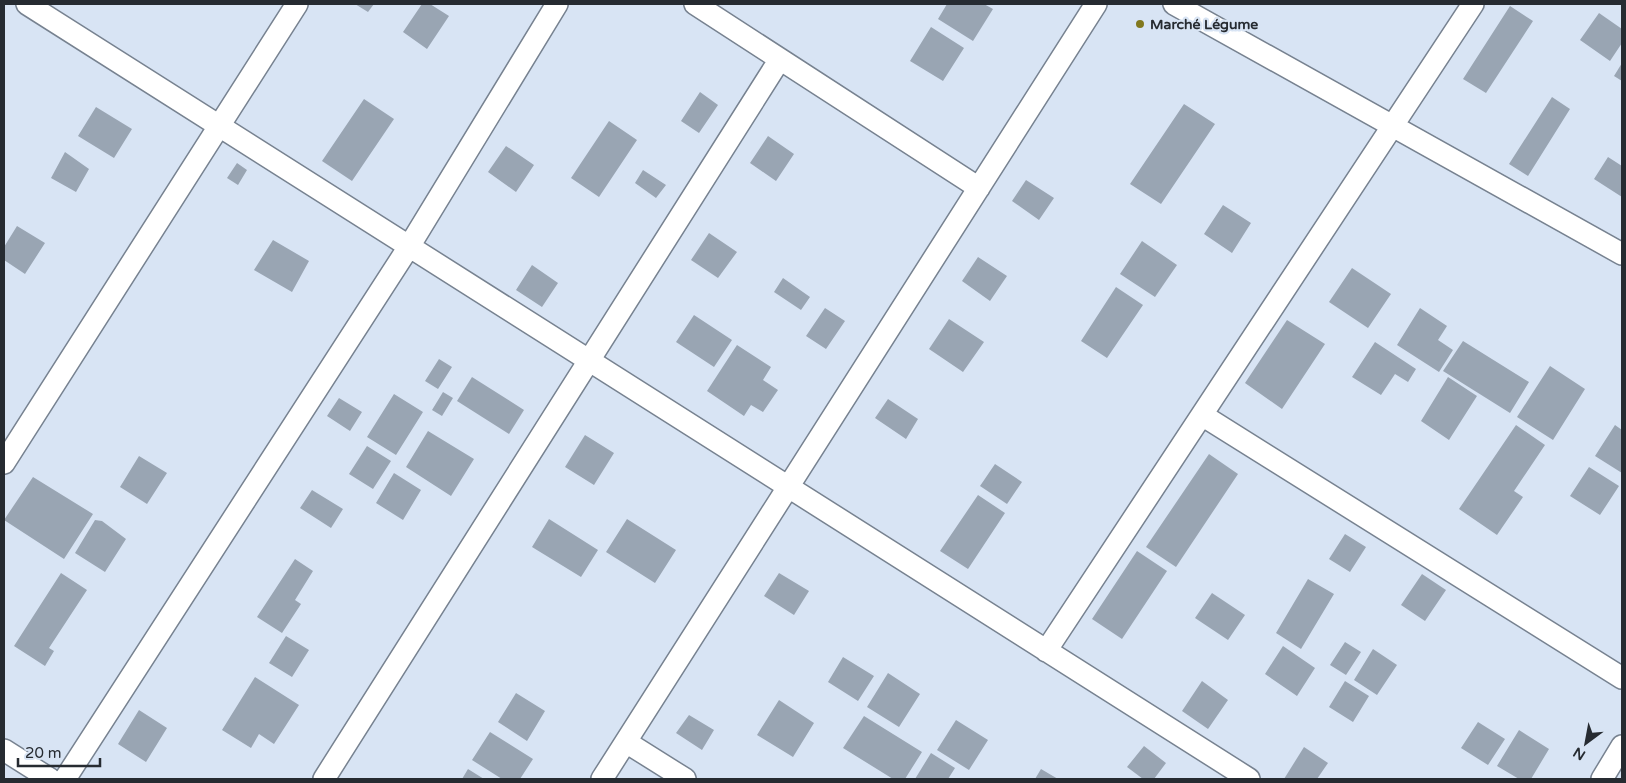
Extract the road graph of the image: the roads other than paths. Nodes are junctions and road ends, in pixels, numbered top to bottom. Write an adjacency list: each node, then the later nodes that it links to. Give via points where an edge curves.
1 (27, 4): 9 (street)
2 (297, 4): 9 (street)
3 (557, 4): 12 (street)
4 (695, 4): 8 (street)
5 (1096, 4): 11 (street)
6 (1174, 4): 10 (street)
7 (1473, 4): 10 (street)
8 (780, 59): 11 (street); 14 (street)
9 (219, 124): 12 (street); 16 (street)
10 (1393, 126): 13 (street); 15 (street)
11 (979, 188): 17 (street)
12 (410, 245): 14 (street); 24 (street)
13 (1622, 254)
14 (590, 359): 17 (street); 25 (street)
15 (1202, 415): 18 (street); 19 (street)
16 (4, 463)
17 (790, 486): 18 (street); 20 (street)
18 (1046, 651): 28 (street)
19 (1622, 678)
20 (626, 742): 26 (street); 27 (street)
21 (1622, 746): 29 (street)
22 (4, 750): 23 (street)
23 (50, 779)
24 (65, 779)
25 (324, 779)
26 (602, 779)
27 (685, 779)
28 (1249, 779)
29 (1602, 779)

